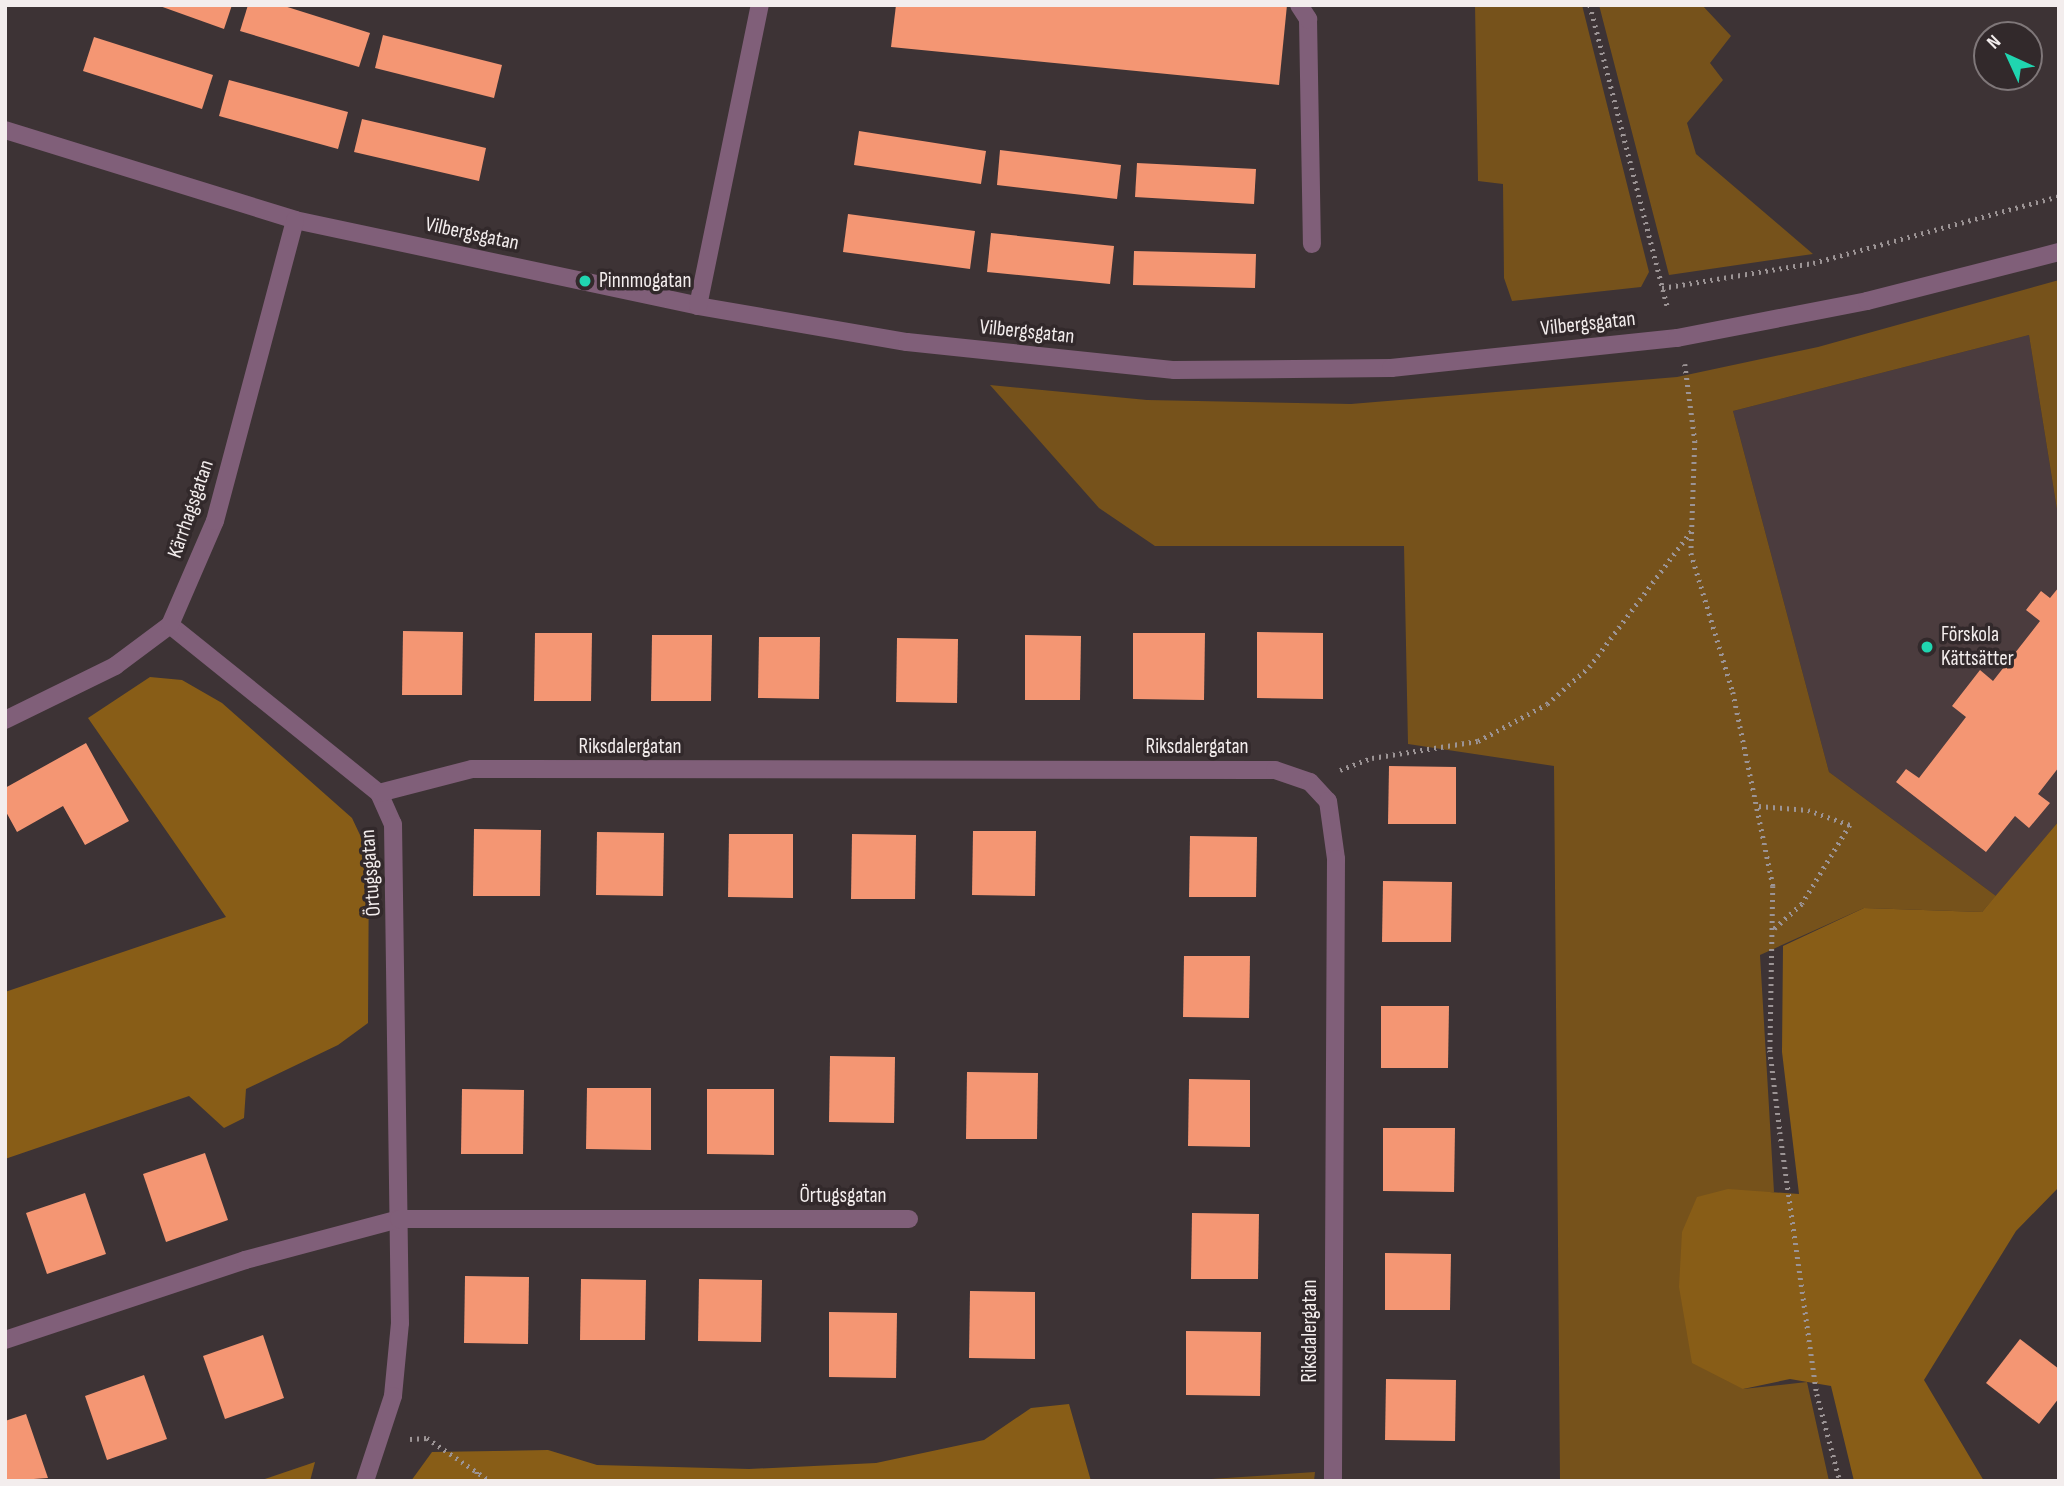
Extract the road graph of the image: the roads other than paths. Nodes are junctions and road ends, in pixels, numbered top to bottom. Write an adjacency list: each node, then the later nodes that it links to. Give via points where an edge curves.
1 (760, 5): 7 (street)
2 (1304, 12): 5 (street)
3 (5, 130): 4 (street, Vilbergsgatan)
4 (295, 220): 7 (street, Vilbergsgatan); 8 (street, Kärrhagsgatan, via 215,521)
5 (1312, 244)
6 (2059, 252): 7 (street, Vilbergsgatan, via 1867,301 1677,338 1391,368 1175,370 907,342)
7 (698, 306)
8 (170, 625): 9 (street, Kärrhagsgatan, via 115,666); 10 (street, Örtugsgatan)
9 (5, 720)
10 (379, 793): 12 (street, Örtugsgatan, via 393,824 397,860); 15 (street, Riksdalergatan, via 472,769 1275,770 1310,782 1328,801 1336,859)
11 (909, 1219): 12 (street, Örtugsgatan)
12 (399, 1220): 13 (street, Örtugsgatan, via 245,1260); 14 (street, Örtugsgatan, via 400,1323 381,1440)
13 (5, 1340)
14 (365, 1481)
15 (1333, 1481)

